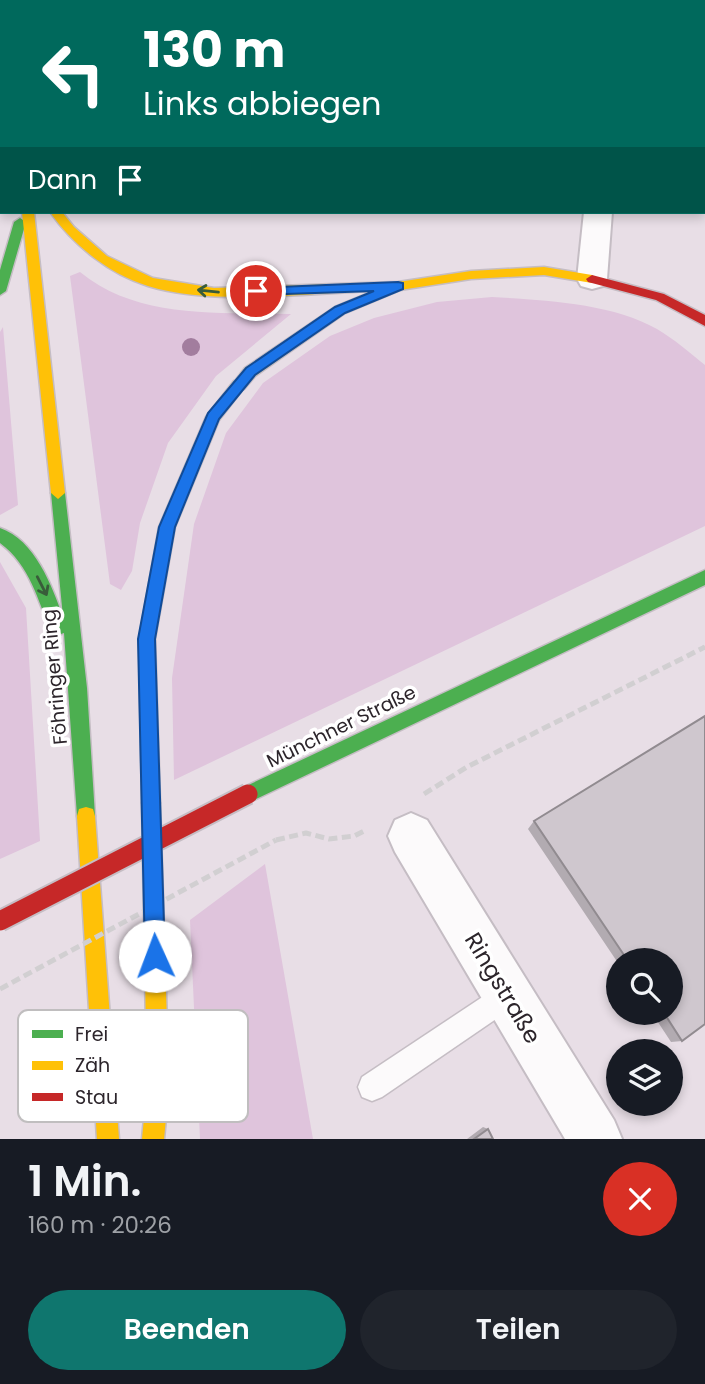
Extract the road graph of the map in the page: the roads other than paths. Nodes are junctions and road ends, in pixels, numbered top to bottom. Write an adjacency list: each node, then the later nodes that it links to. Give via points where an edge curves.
1 (26, 214): 7 (main road)
2 (27, 214): 13 (main road, Föhringer Ring)
3 (58, 214): 6 (main road, one-way to 3, via 214,292 150,282 103,259)
4 (598, 214): 5 (street)
5 (592, 279): 6 (main road, via 544,271); 8 (main road, via 660,297)
6 (398, 286): 18 (main road, via 340,310 250,372 213,417 167,527 147,639)
7 (0, 291)
8 (705, 321)
9 (0, 534): 13 (main road, one-way to 13, via 14,542 45,586)
10 (705, 565): 12 (main road)
11 (705, 577): 12 (main road, Münchner Straße)
12 (688, 584): 15 (main road, Münchner Straße, bridge, via 248,794)
13 (78, 688): 17 (main road, Föhringer Ring)
14 (401, 820): 16 (street, Ringstraße)
15 (0, 921)
16 (508, 995): 19 (lane); 20 (street, Ringstraße)
17 (99, 1010)
18 (156, 1010)
19 (372, 1087)
20 (595, 1139)

